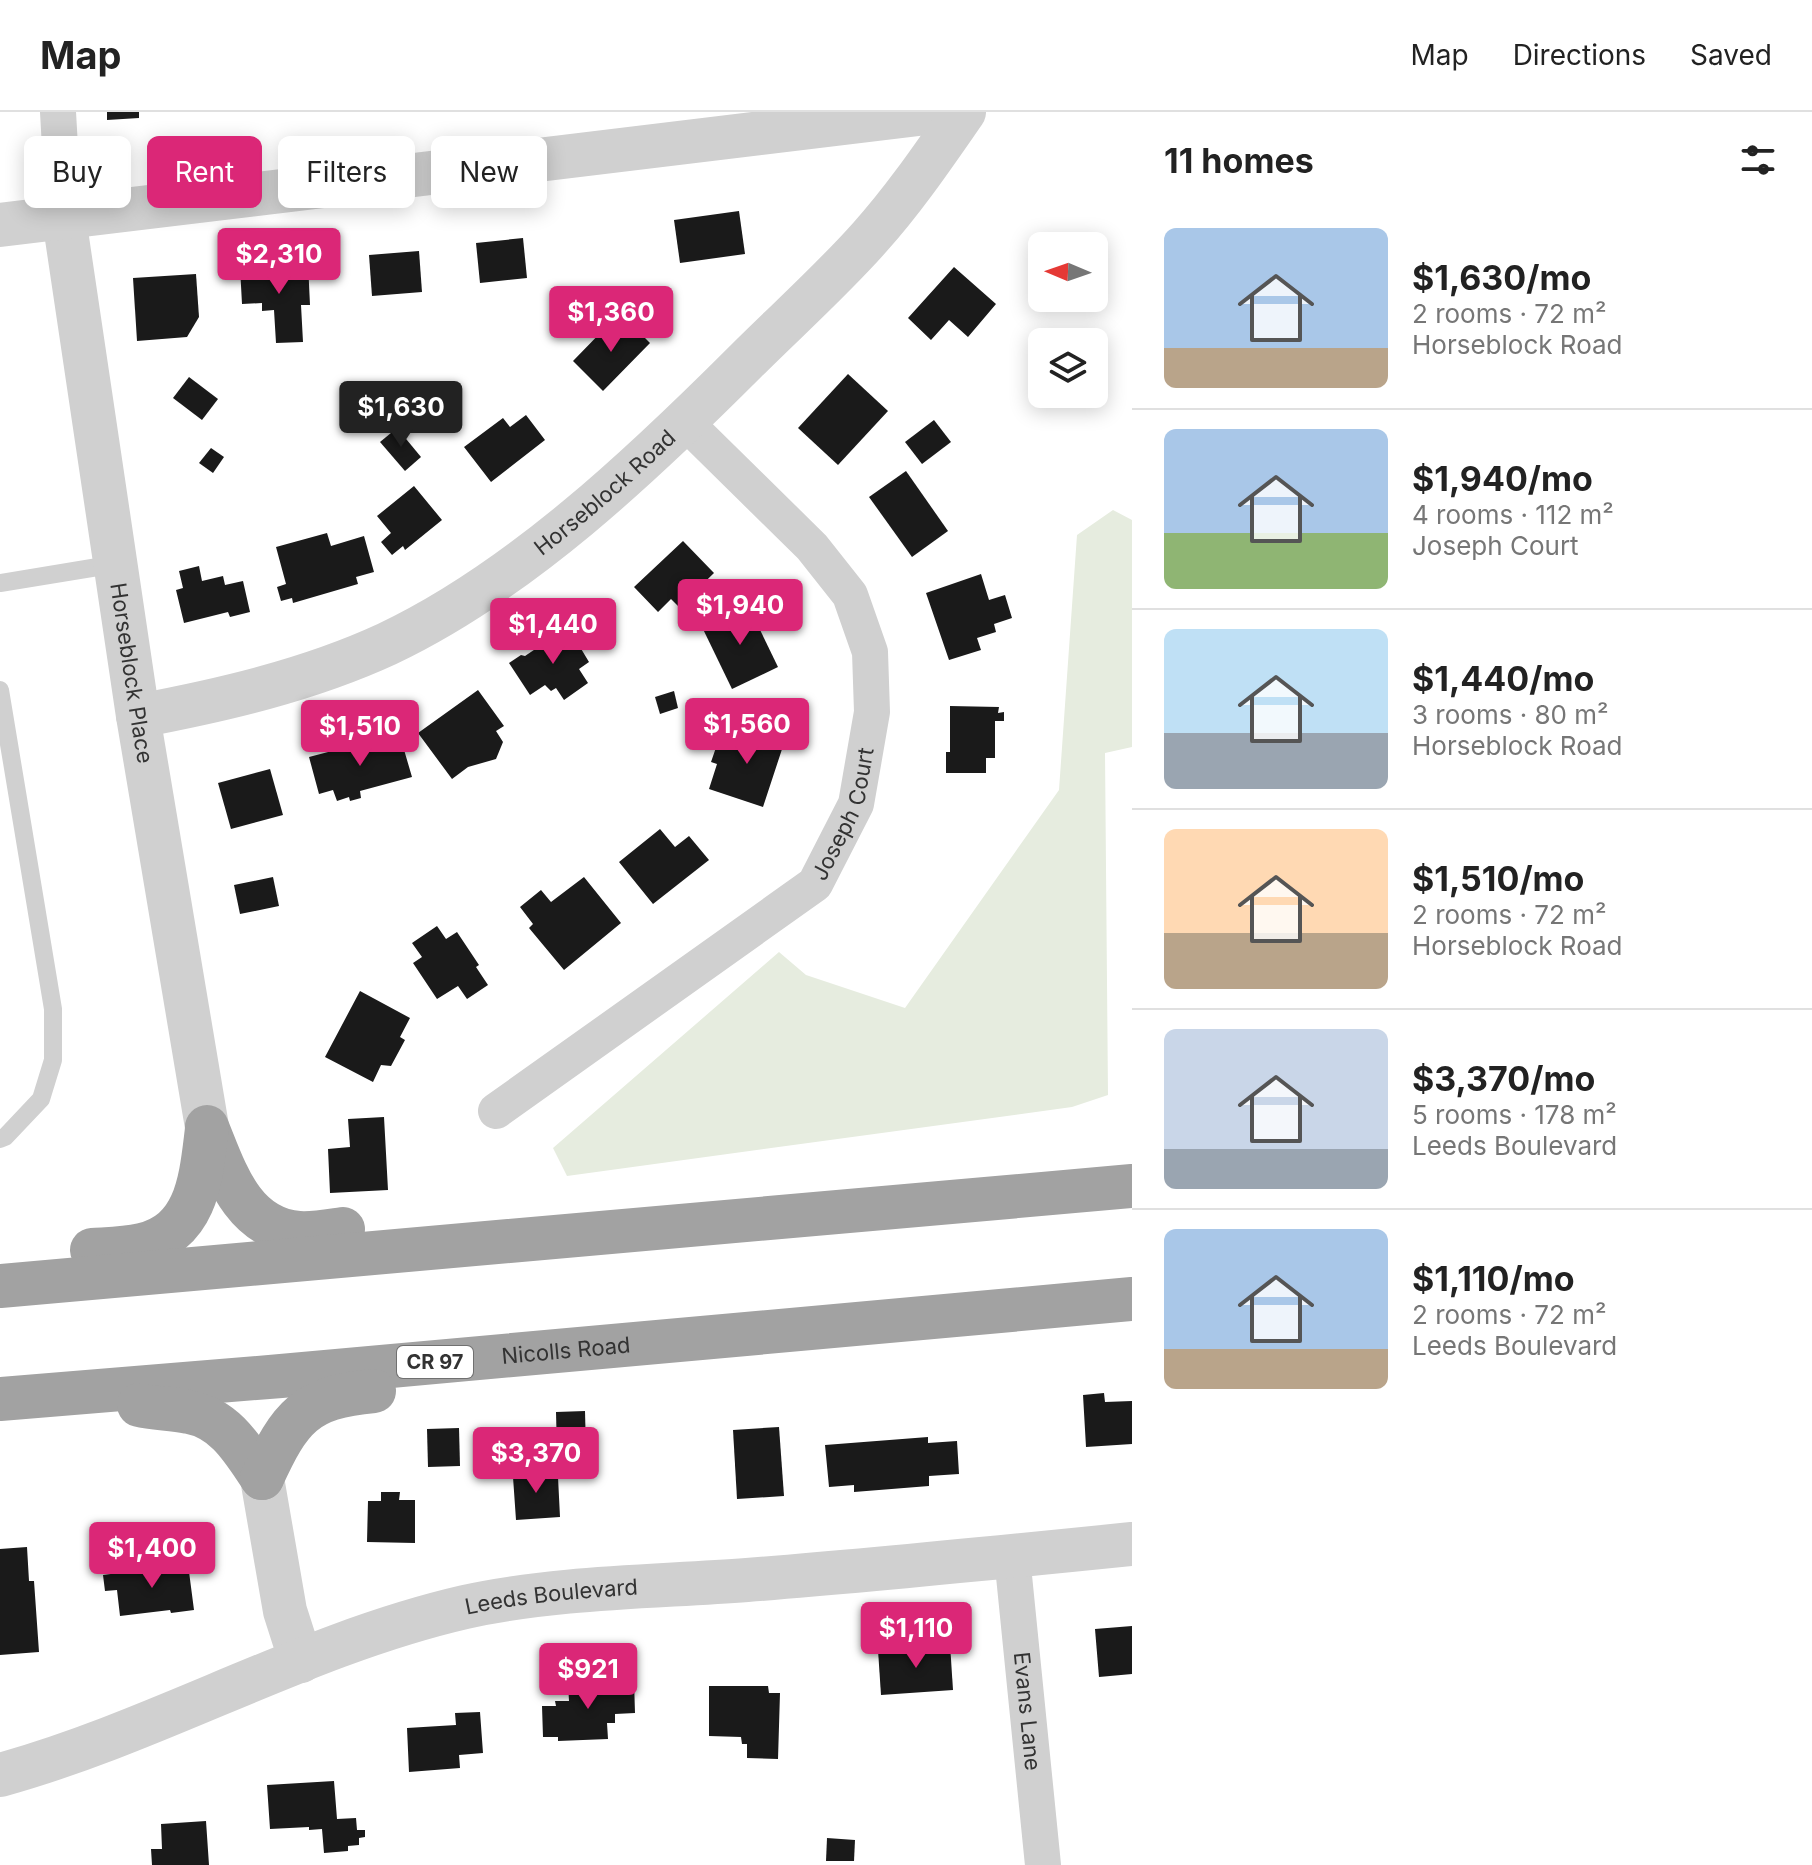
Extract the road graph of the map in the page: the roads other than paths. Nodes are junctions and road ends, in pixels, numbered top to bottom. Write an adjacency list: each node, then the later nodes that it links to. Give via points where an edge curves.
1 (58, 112): 4 (street)
2 (935, 112): 4 (street)
3 (964, 112): 6 (street, Horseblock Road, via 869,239)
4 (64, 218): 5 (street); 7 (street, Horseblock Place)
5 (0, 225)
6 (685, 422): 10 (street, Horseblock Road, via 535,549 390,642 293,680); 11 (street, Joseph Court, via 812,547 850,595 870,652 872,712 856,804 815,884)
7 (116, 564): 8 (lane); 10 (street, Horseblock Place)
8 (0, 583)
9 (0, 690): 13 (lane, via 53,1009 53,1060 41,1099)
10 (138, 716): 12 (street, Horseblock Place)
11 (496, 1111)
12 (207, 1127): 17 (highway, via 232,1188 258,1216 286,1231 407,1223); 18 (highway, via 195,1201 175,1229 144,1245)
13 (0, 1139)
14 (1132, 1173): 16 (highway)
15 (1132, 1186): 16 (highway)
16 (1053, 1193): 17 (highway)
17 (588, 1234): 19 (highway)
18 (0, 1259)
19 (0, 1286)
20 (1132, 1299): 21 (highway, Nicolls Road / CR 97)
21 (770, 1330): 22 (highway, Nicolls Road / CR 97); 24 (highway, via 611,1371 327,1399 287,1430)
22 (100, 1390): 23 (highway, Nicolls Road / CR 97); 24 (highway, via 142,1406 210,1419 237,1440)
23 (0, 1399)
24 (262, 1478): 27 (street, via 285,1611)
25 (1132, 1544): 26 (street, Leeds Boulevard)
26 (1012, 1556): 27 (street, Leeds Boulevard, via 530,1596 390,1629); 29 (street, Evans Lane)
27 (301, 1661): 28 (street, Leeds Boulevard)
28 (0, 1775)
29 (1043, 1865)

